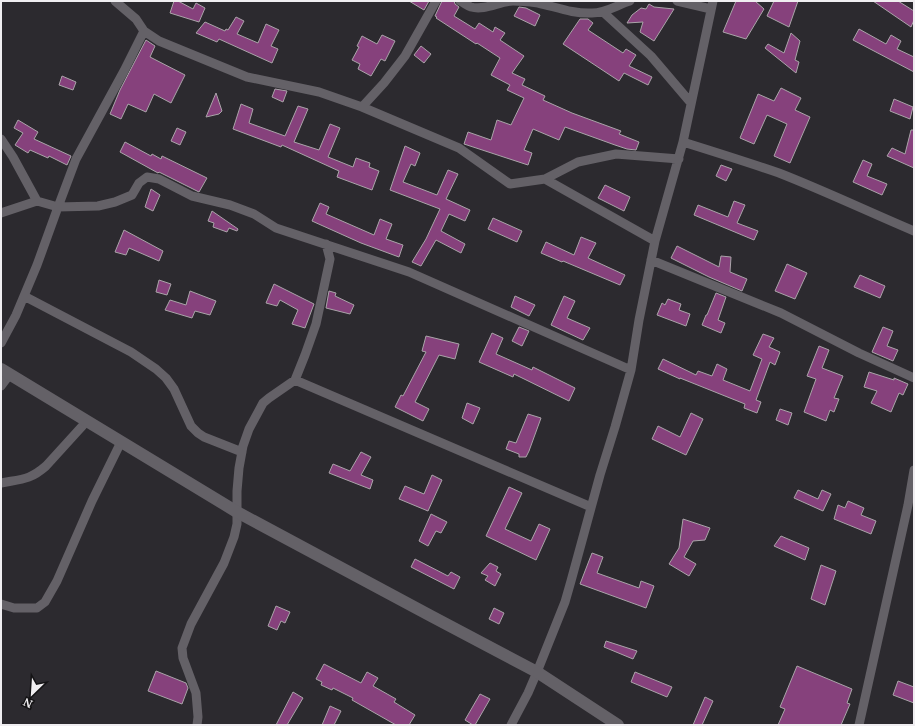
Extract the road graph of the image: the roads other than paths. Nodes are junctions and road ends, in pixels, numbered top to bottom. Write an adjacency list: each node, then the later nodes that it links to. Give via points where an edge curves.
1 (115, 1): 9 (street, via 136,19)
2 (436, 1): 11 (street, via 405,56)
3 (460, 1): 6 (street, via 478,8 504,2)
4 (630, 1): 8 (street)
5 (677, 1): 7 (street)
6 (536, 2): 8 (street, via 581,13)
7 (712, 5): 10 (street)
8 (603, 12): 10 (street, via 650,56)
9 (144, 31): 11 (street, via 164,43 247,77 319,92); 17 (street, via 76,159)
10 (691, 103): 13 (street)
11 (362, 107): 15 (street, via 459,148 510,184)
12 (1, 139): 16 (street)
13 (683, 142): 14 (street); 19 (street, via 780,174)
14 (679, 159): 15 (street, via 616,154 578,162); 20 (street)
15 (545, 179): 20 (street)
16 (37, 201): 17 (street); 18 (street)
17 (58, 207): 21 (street, via 98,206 114,202 132,195 139,183 147,177 159,179 192,196 230,205 254,214 276,228); 23 (street)
18 (1, 213)
19 (914, 231)
20 (655, 242): 22 (street)
21 (326, 244): 25 (street, via 409,272); 28 (street, via 330,259 316,324)
22 (651, 260): 25 (street); 27 (street, via 781,313)
23 (24, 296): 24 (street); 32 (street, via 131,352 156,369 174,389 191,426 198,433)
24 (1, 343)
25 (631, 370): 35 (street)
26 (5, 372): 29 (street); 30 (street)
27 (914, 378)
28 (295, 380): 32 (street, via 263,403 249,429); 35 (street)
29 (1, 386)
30 (86, 422): 31 (street); 34 (street, via 39,472 32,477)
31 (121, 442): 36 (street); 37 (street, via 45,602 37,608 14,608)
32 (242, 452): 36 (street)
33 (914, 470): 42 (street)
34 (1, 483)
35 (591, 507): 38 (street, via 572,581)
36 (237, 512): 38 (street); 39 (street, via 234,537 224,563 191,624 182,648 196,693)
37 (1, 604)
38 (537, 672): 40 (street); 41 (street)
39 (197, 725)
40 (511, 725)
41 (618, 725)
42 (859, 725)

